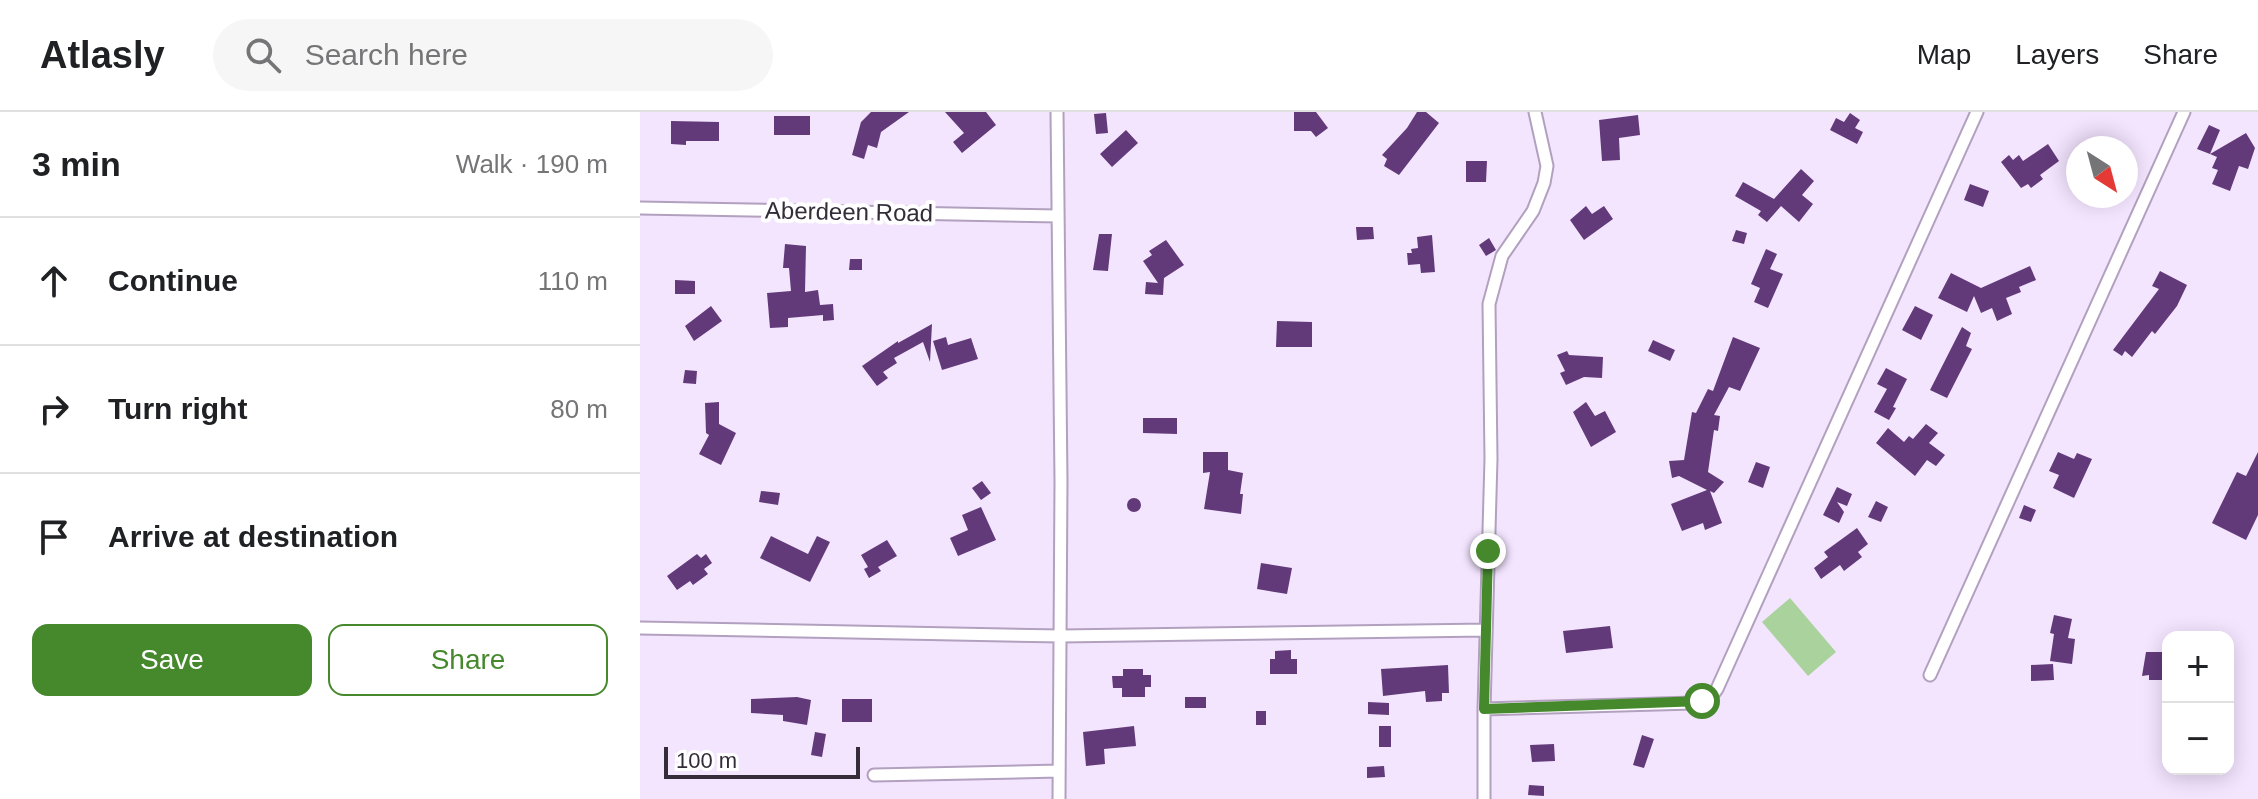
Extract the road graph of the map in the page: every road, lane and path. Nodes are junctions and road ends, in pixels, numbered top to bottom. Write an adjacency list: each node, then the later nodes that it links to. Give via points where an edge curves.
1 (1057, 112): 6 (street)
2 (1535, 112): 8 (street, via 1547,166 1544,183 1533,211 1502,256 1489,304)
3 (1977, 112): 11 (street, via 1711,697 1693,703)
4 (2184, 112): 10 (street)
5 (640, 208): 6 (street, Aberdeen Road)
6 (1058, 216): 9 (street)
7 (640, 628): 9 (street)
8 (1486, 630): 9 (street); 11 (street)
9 (1061, 636): 12 (street)
10 (1930, 675)
11 (1484, 709): 15 (street)
12 (1059, 771): 13 (street); 14 (street)
13 (874, 775)
14 (1059, 799)
15 (1484, 799)

